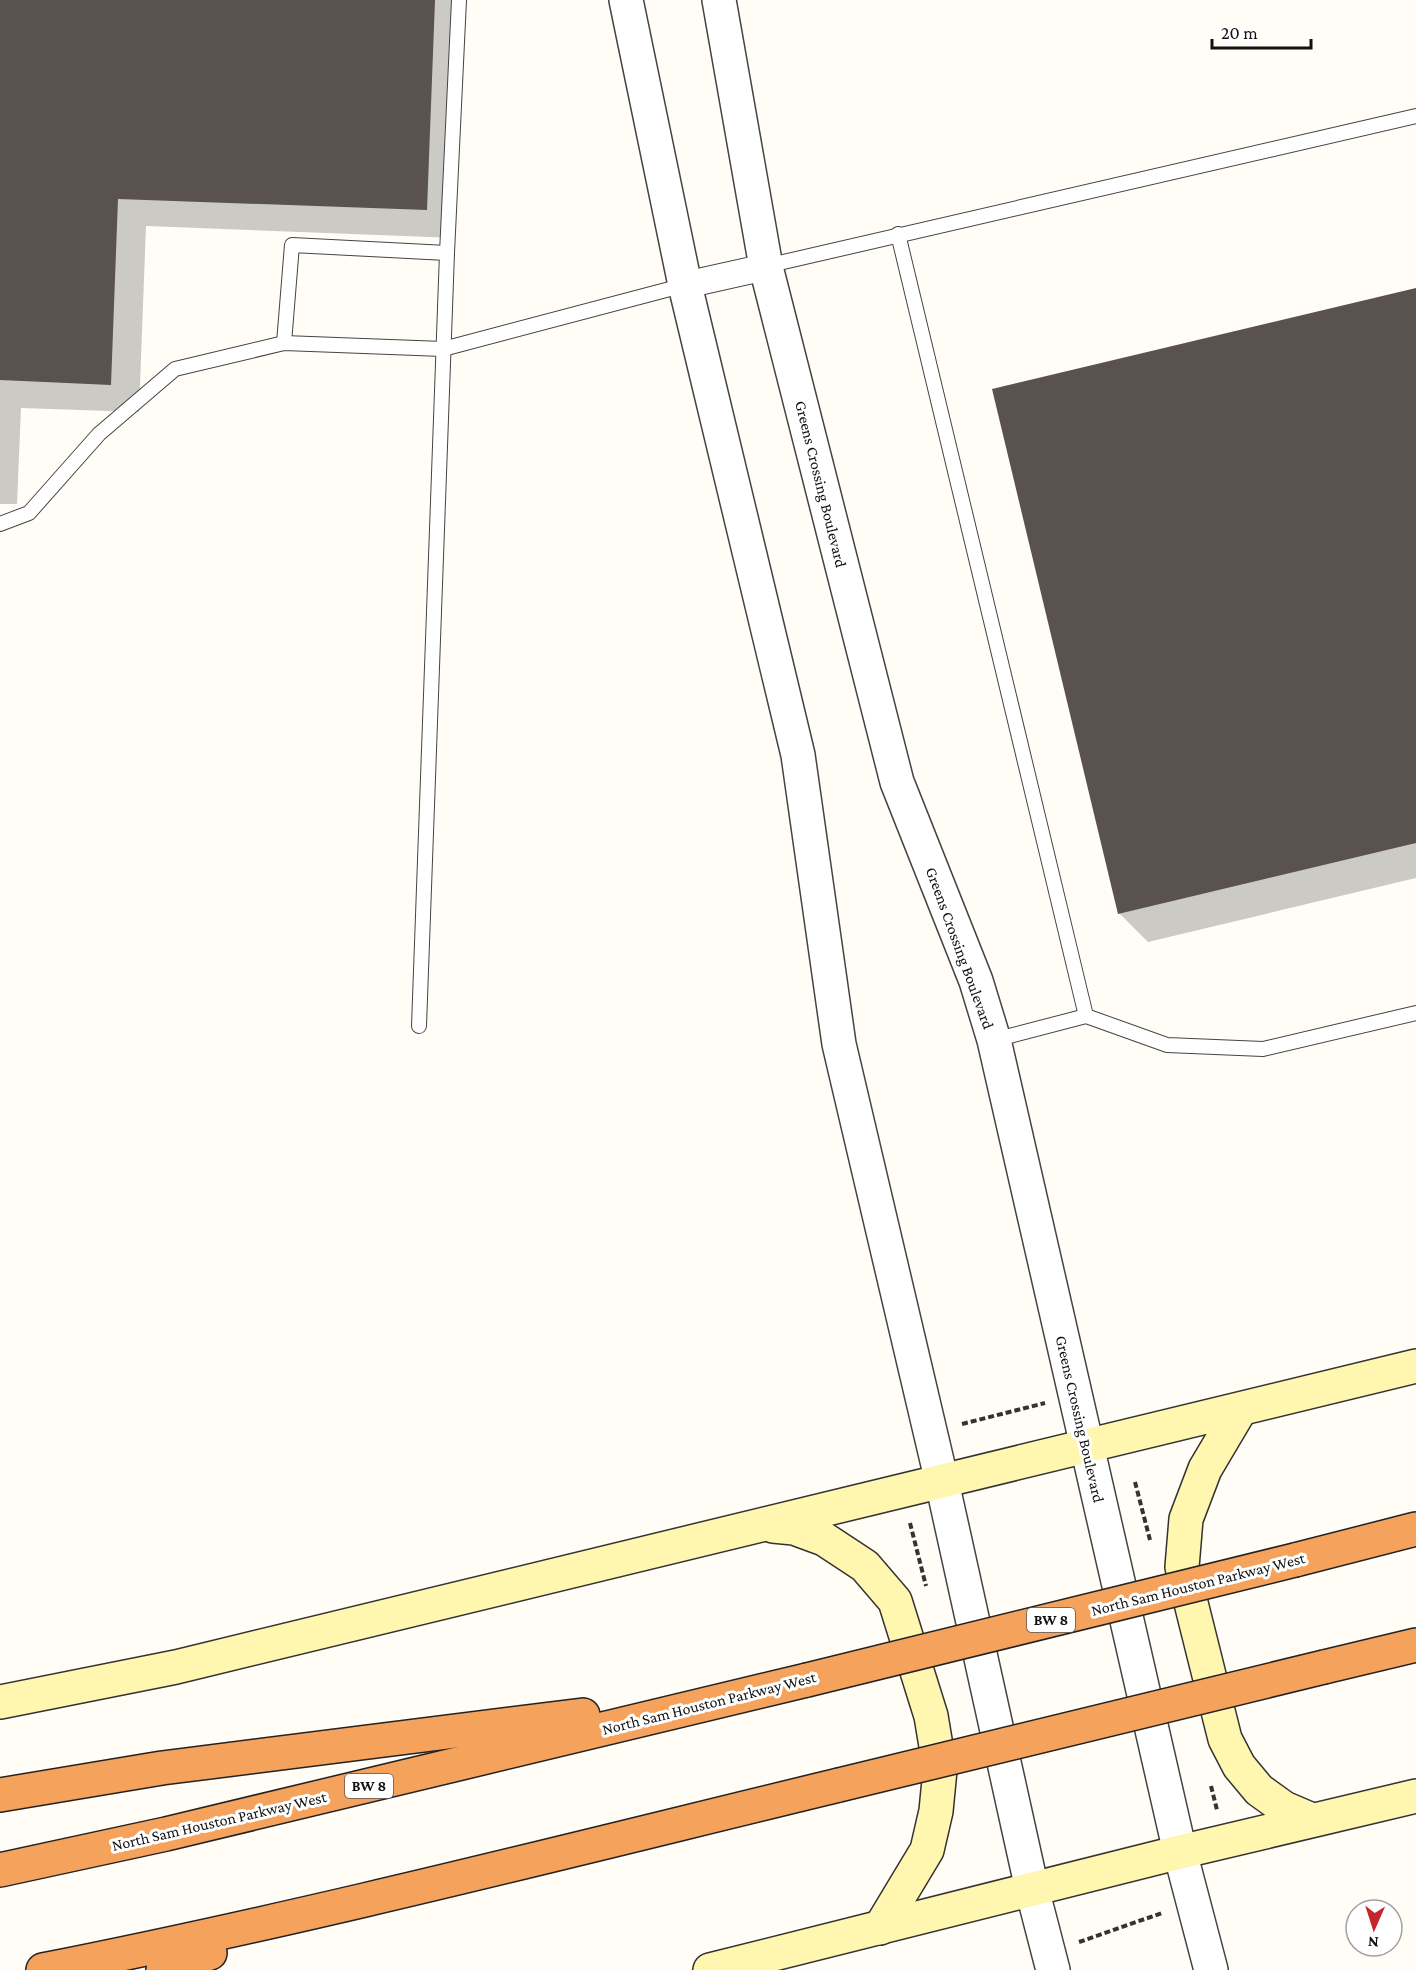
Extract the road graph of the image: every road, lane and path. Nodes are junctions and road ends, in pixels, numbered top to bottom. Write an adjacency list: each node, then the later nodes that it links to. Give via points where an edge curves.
1 (459, 0): 6 (lane)
2 (626, 0): 8 (street)
3 (719, 0): 7 (street, Greens Crossing Boulevard)
4 (1416, 116): 5 (lane)
5 (898, 234): 7 (lane); 13 (lane)
6 (447, 253): 9 (lane, via 292,245); 10 (lane)
7 (766, 267): 8 (street); 15 (street, Greens Crossing Boulevard, via 897,782 976,981)
8 (685, 285): 10 (lane); 21 (street, via 798,755 839,1044)
9 (285, 343): 10 (lane); 11 (lane, via 175,369 99,434 28,513)
10 (443, 349): 14 (lane)
11 (0, 524)
12 (1416, 1013): 13 (lane, via 1263,1049 1167,1045)
13 (1086, 1016): 15 (lane)
14 (419, 1026)
15 (994, 1040): 20 (street, Greens Crossing Boulevard)
16 (1416, 1366): 18 (main road)
17 (1049, 1402): 19 (path)
18 (1240, 1410): 20 (main road); 29 (main road, via 1205,1469 1186,1519 1182,1567 1225,1739 1234,1757 1259,1790 1284,1808)
19 (960, 1425)
20 (1086, 1447): 21 (main road); 30 (street, Greens Crossing Boulevard)
21 (942, 1482): 22 (main road); 32 (street)
22 (763, 1525): 26 (main road, via 176,1667); 35 (main road, via 794,1528 824,1539 865,1566 895,1601 931,1716 940,1770 927,1850)
23 (1416, 1529): 25 (highway, North Sam Houston Parkway West / BW 8, bridge)
24 (1416, 1644): 33 (highway, bridge)
25 (736, 1697): 27 (highway, via 282,1752); 31 (highway, North Sam Houston Parkway West / BW 8)
26 (0, 1702)
27 (0, 1795)
28 (1416, 1796): 29 (main road)
29 (1312, 1820): 30 (main road)
30 (1179, 1852): 32 (main road); 41 (street, Greens Crossing Boulevard)
31 (0, 1870)
32 (1032, 1889): 35 (main road); 40 (street)
33 (350, 1902): 37 (highway); 38 (highway)
34 (1165, 1912): 36 (path)
35 (880, 1929): 39 (main road)
36 (1078, 1943)
37 (44, 1970)
38 (163, 1970)
39 (711, 1970)
40 (1053, 1970)
41 (1211, 1970)

